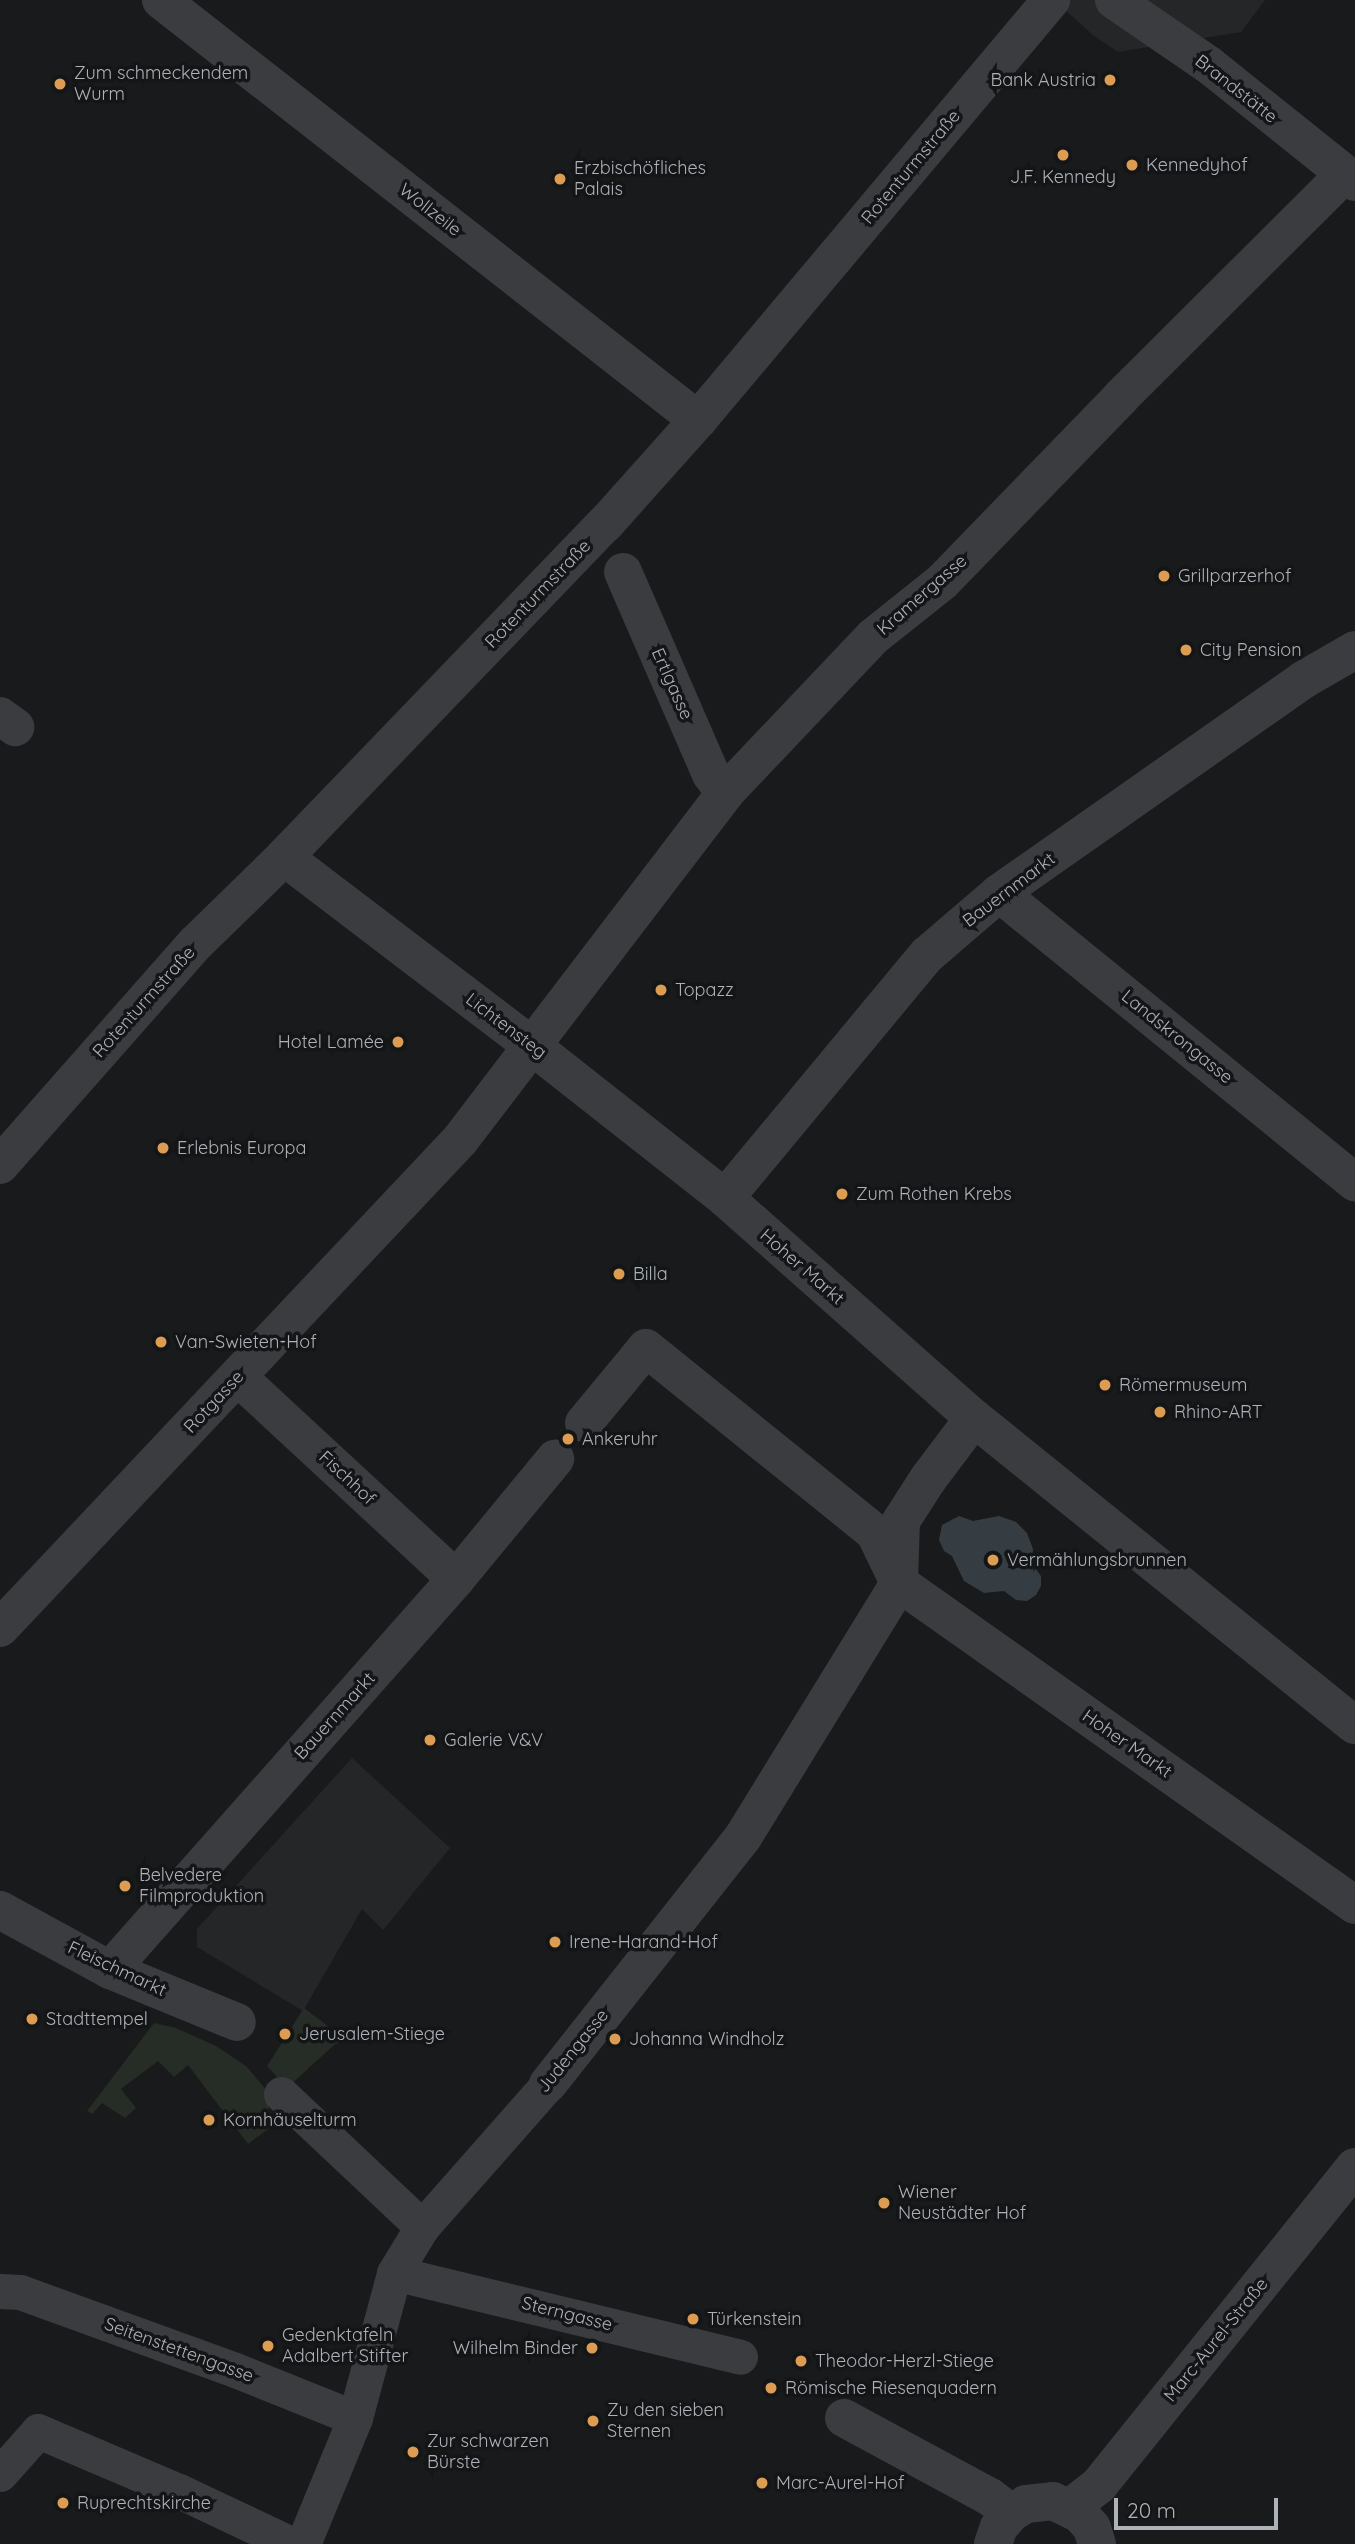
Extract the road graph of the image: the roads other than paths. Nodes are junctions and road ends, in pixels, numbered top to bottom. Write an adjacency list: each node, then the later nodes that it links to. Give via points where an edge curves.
1 (161, 0): 5 (street, Wollzeile)
2 (1051, 0): 5 (street, Rotenturmstraße)
3 (1114, 0): 4 (street, Brandstätte, via 1209,65)
4 (1350, 178): 8 (street, Kramergasse, via 1120,398 942,582 873,637)
5 (698, 421): 9 (street, Rotenturmstraße)
6 (623, 572): 8 (street, Ertlgasse, via 711,774)
7 (1355, 650): 10 (street, Bauernmarkt, via 1303,680)
8 (725, 793): 11 (street, Kramergasse)
9 (284, 857): 11 (street, Lichtensteg); 12 (street, Rotenturmstraße, via 197,943)
10 (999, 893): 13 (street, Landskrongasse); 14 (street, Bauernmarkt, via 927,955)
11 (532, 1046): 14 (street, Lichtensteg); 15 (street, Rotgasse, via 460,1140)
12 (0, 1165)
13 (1355, 1182)
14 (725, 1198): 16 (street, Hoher Markt)
15 (238, 1377): 19 (street, Fischhof); 21 (street, Rotgasse)
16 (974, 1418): 20 (street, via 901,1521); 22 (street, Hoher Markt)
17 (584, 1423): 20 (street, Hoher Markt, via 646,1348 875,1533)
18 (555, 1458): 19 (street, Bauernmarkt)
19 (456, 1579): 25 (street, Bauernmarkt)
20 (899, 1583): 23 (street, Hoher Markt); 27 (street, Judengasse, via 743,1837)
21 (0, 1628)
22 (1355, 1725)
23 (1355, 1905)
24 (0, 1910): 25 (street, Fleischmarkt)
25 (110, 1970): 26 (street, Fleischmarkt)
26 (237, 2022)
27 (548, 2084): 30 (street, Judengasse)
28 (281, 2094): 30 (street)
29 (1355, 2167): 37 (street, Marc-Aurel-Straße, via 1099,2485)
30 (422, 2227): 31 (street, Judengasse)
31 (394, 2273): 33 (street, Sterngasse); 34 (street, Judengasse)
32 (0, 2291): 34 (street, Seitenstettengasse, via 20,2292)
33 (740, 2357)
34 (355, 2418): 40 (street, Judengasse)
35 (844, 2418): 38 (street, via 990,2497)
36 (0, 2474): 39 (street, via 37,2431)
37 (1070, 2507): 38 (street, via 1053,2501 1027,2504); 41 (street, via 1092,2528)
38 (1002, 2529)
39 (291, 2544)
40 (303, 2544)
41 (1097, 2544)

